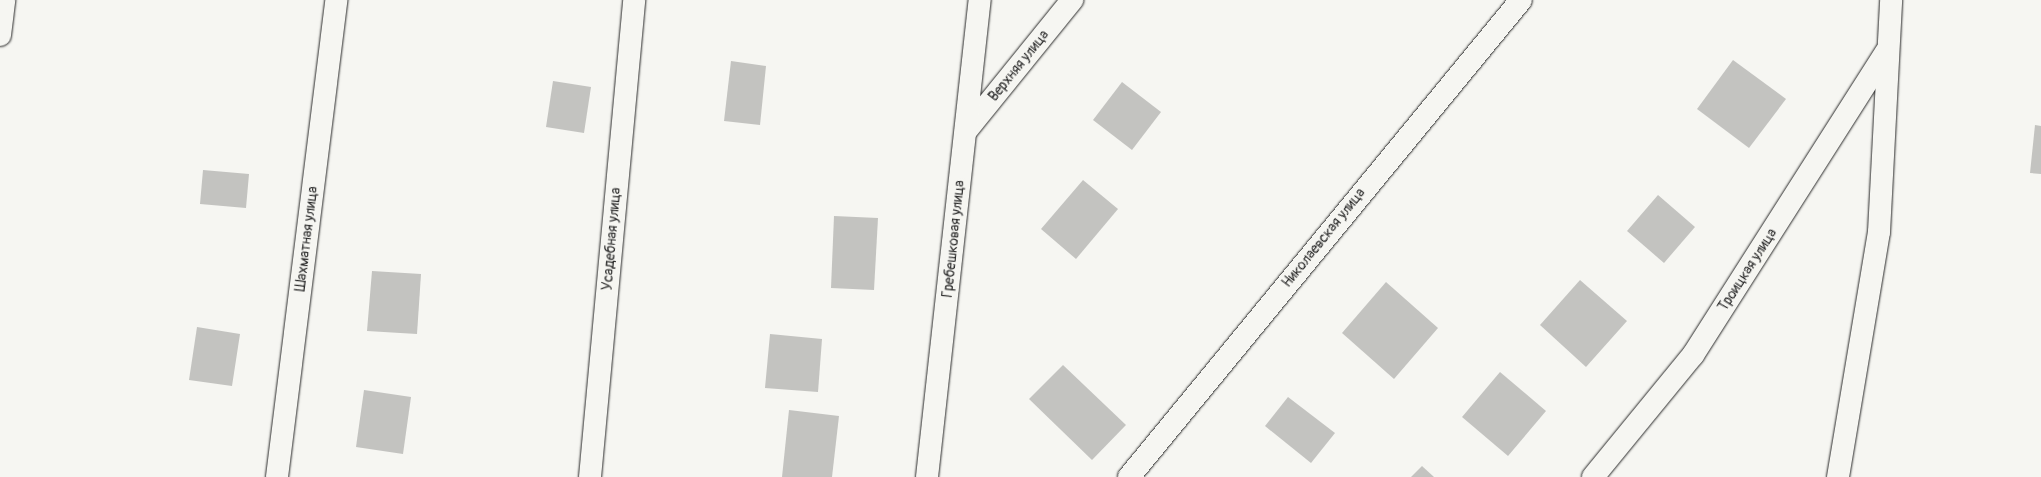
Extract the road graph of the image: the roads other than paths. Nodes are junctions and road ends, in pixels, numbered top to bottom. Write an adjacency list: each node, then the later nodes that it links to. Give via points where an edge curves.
1 (4, 0): 8 (street)
2 (336, 0): 11 (street, Шахматная улица)
3 (634, 0): 12 (street, Усадебная улица)
4 (980, 0): 10 (street, Гребешковая улица)
5 (1072, 0): 10 (street, Верхняя улица)
6 (1520, 0): 14 (street, Николаевская улица)
7 (1891, 0): 9 (street)
8 (0, 35)
9 (1886, 52): 15 (street, Троицкая улица, via 1693,355); 16 (street, via 1879,232)
10 (966, 131): 13 (street, Гребешковая улица)
11 (277, 477)
12 (590, 477)
13 (927, 477)
14 (1129, 477)
15 (1593, 477)
16 (1838, 477)

